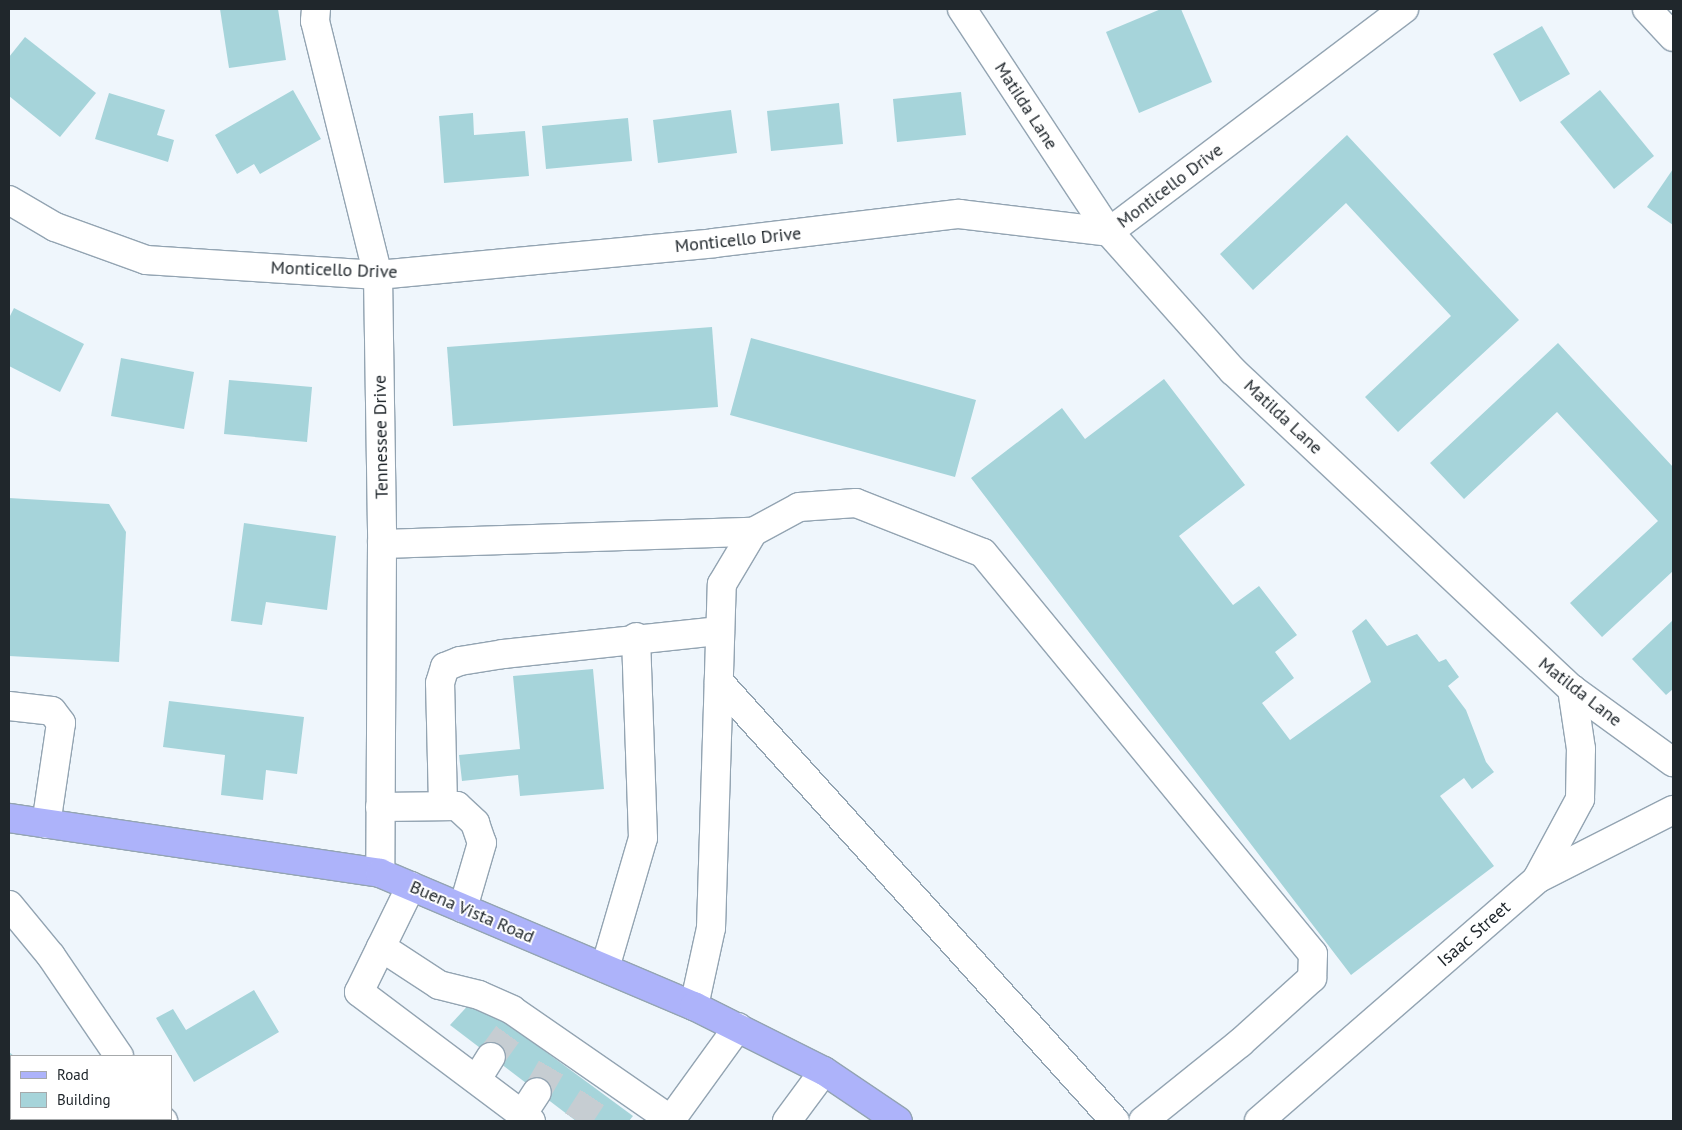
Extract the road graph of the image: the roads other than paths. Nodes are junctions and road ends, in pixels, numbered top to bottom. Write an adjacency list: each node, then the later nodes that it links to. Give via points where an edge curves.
1 (316, 9): 8 (street, Tennessee Drive, via 315,21)
2 (962, 9): 7 (street, Matilda Lane)
3 (1404, 9): 7 (street, Monticello Drive)
4 (1647, 9): 5 (street)
5 (1673, 37)
6 (9, 200): 8 (street, Monticello Drive, via 56,227 146,260)
7 (1109, 232): 8 (street, Monticello Drive, via 959,214 714,243); 14 (street, Matilda Lane, via 1233,371)
8 (378, 275): 10 (street, Tennessee Drive)
9 (753, 532): 10 (street); 11 (street, via 722,584); 39 (street, via 799,506 856,503 983,553 1313,954 1312,978)
10 (382, 544): 18 (street, Tennessee Drive)
11 (720, 631): 12 (street); 13 (street)
12 (636, 637): 17 (street, via 503,654 460,661 445,667 440,700); 28 (street, via 644,838)
13 (719, 682): 29 (street, via 712,928); 38 (street)
14 (1572, 689): 16 (street, Matilda Lane); 23 (street, Isaac Street, via 1581,749 1580,799)
15 (9, 706): 21 (street, via 52,711 61,723)
16 (1673, 762)
17 (444, 804): 18 (street); 26 (street, via 457,806 475,822 482,843)
18 (380, 807): 22 (street, Tennessee Drive)
19 (1673, 810): 23 (street)
20 (9, 818): 21 (main road, Buena Vista Road)
21 (46, 824): 22 (main road, Buena Vista Road)
22 (380, 873): 24 (main road, Buena Vista Road)
23 (1537, 879): 40 (street, Isaac Street)
24 (412, 886): 26 (main road, Buena Vista Road); 27 (street)
25 (9, 905): 31 (street, via 51,956)
26 (463, 908): 28 (main road, Buena Vista Road)
27 (381, 947): 34 (street, via 359,992 484,1068); 35 (street, via 439,985 479,995 602,1083)
28 (605, 968): 29 (main road, Buena Vista Road)
29 (694, 1006): 30 (main road, Buena Vista Road)
30 (738, 1028): 32 (main road, Buena Vista Road); 35 (street)
31 (118, 1055)
32 (824, 1071): 36 (street); 37 (main road, Buena Vista Road)
33 (537, 1092): 34 (street)
34 (527, 1118)
35 (670, 1121)
36 (787, 1121)
37 (898, 1121)
38 (1115, 1121)
39 (1143, 1121)
40 (1259, 1121)

